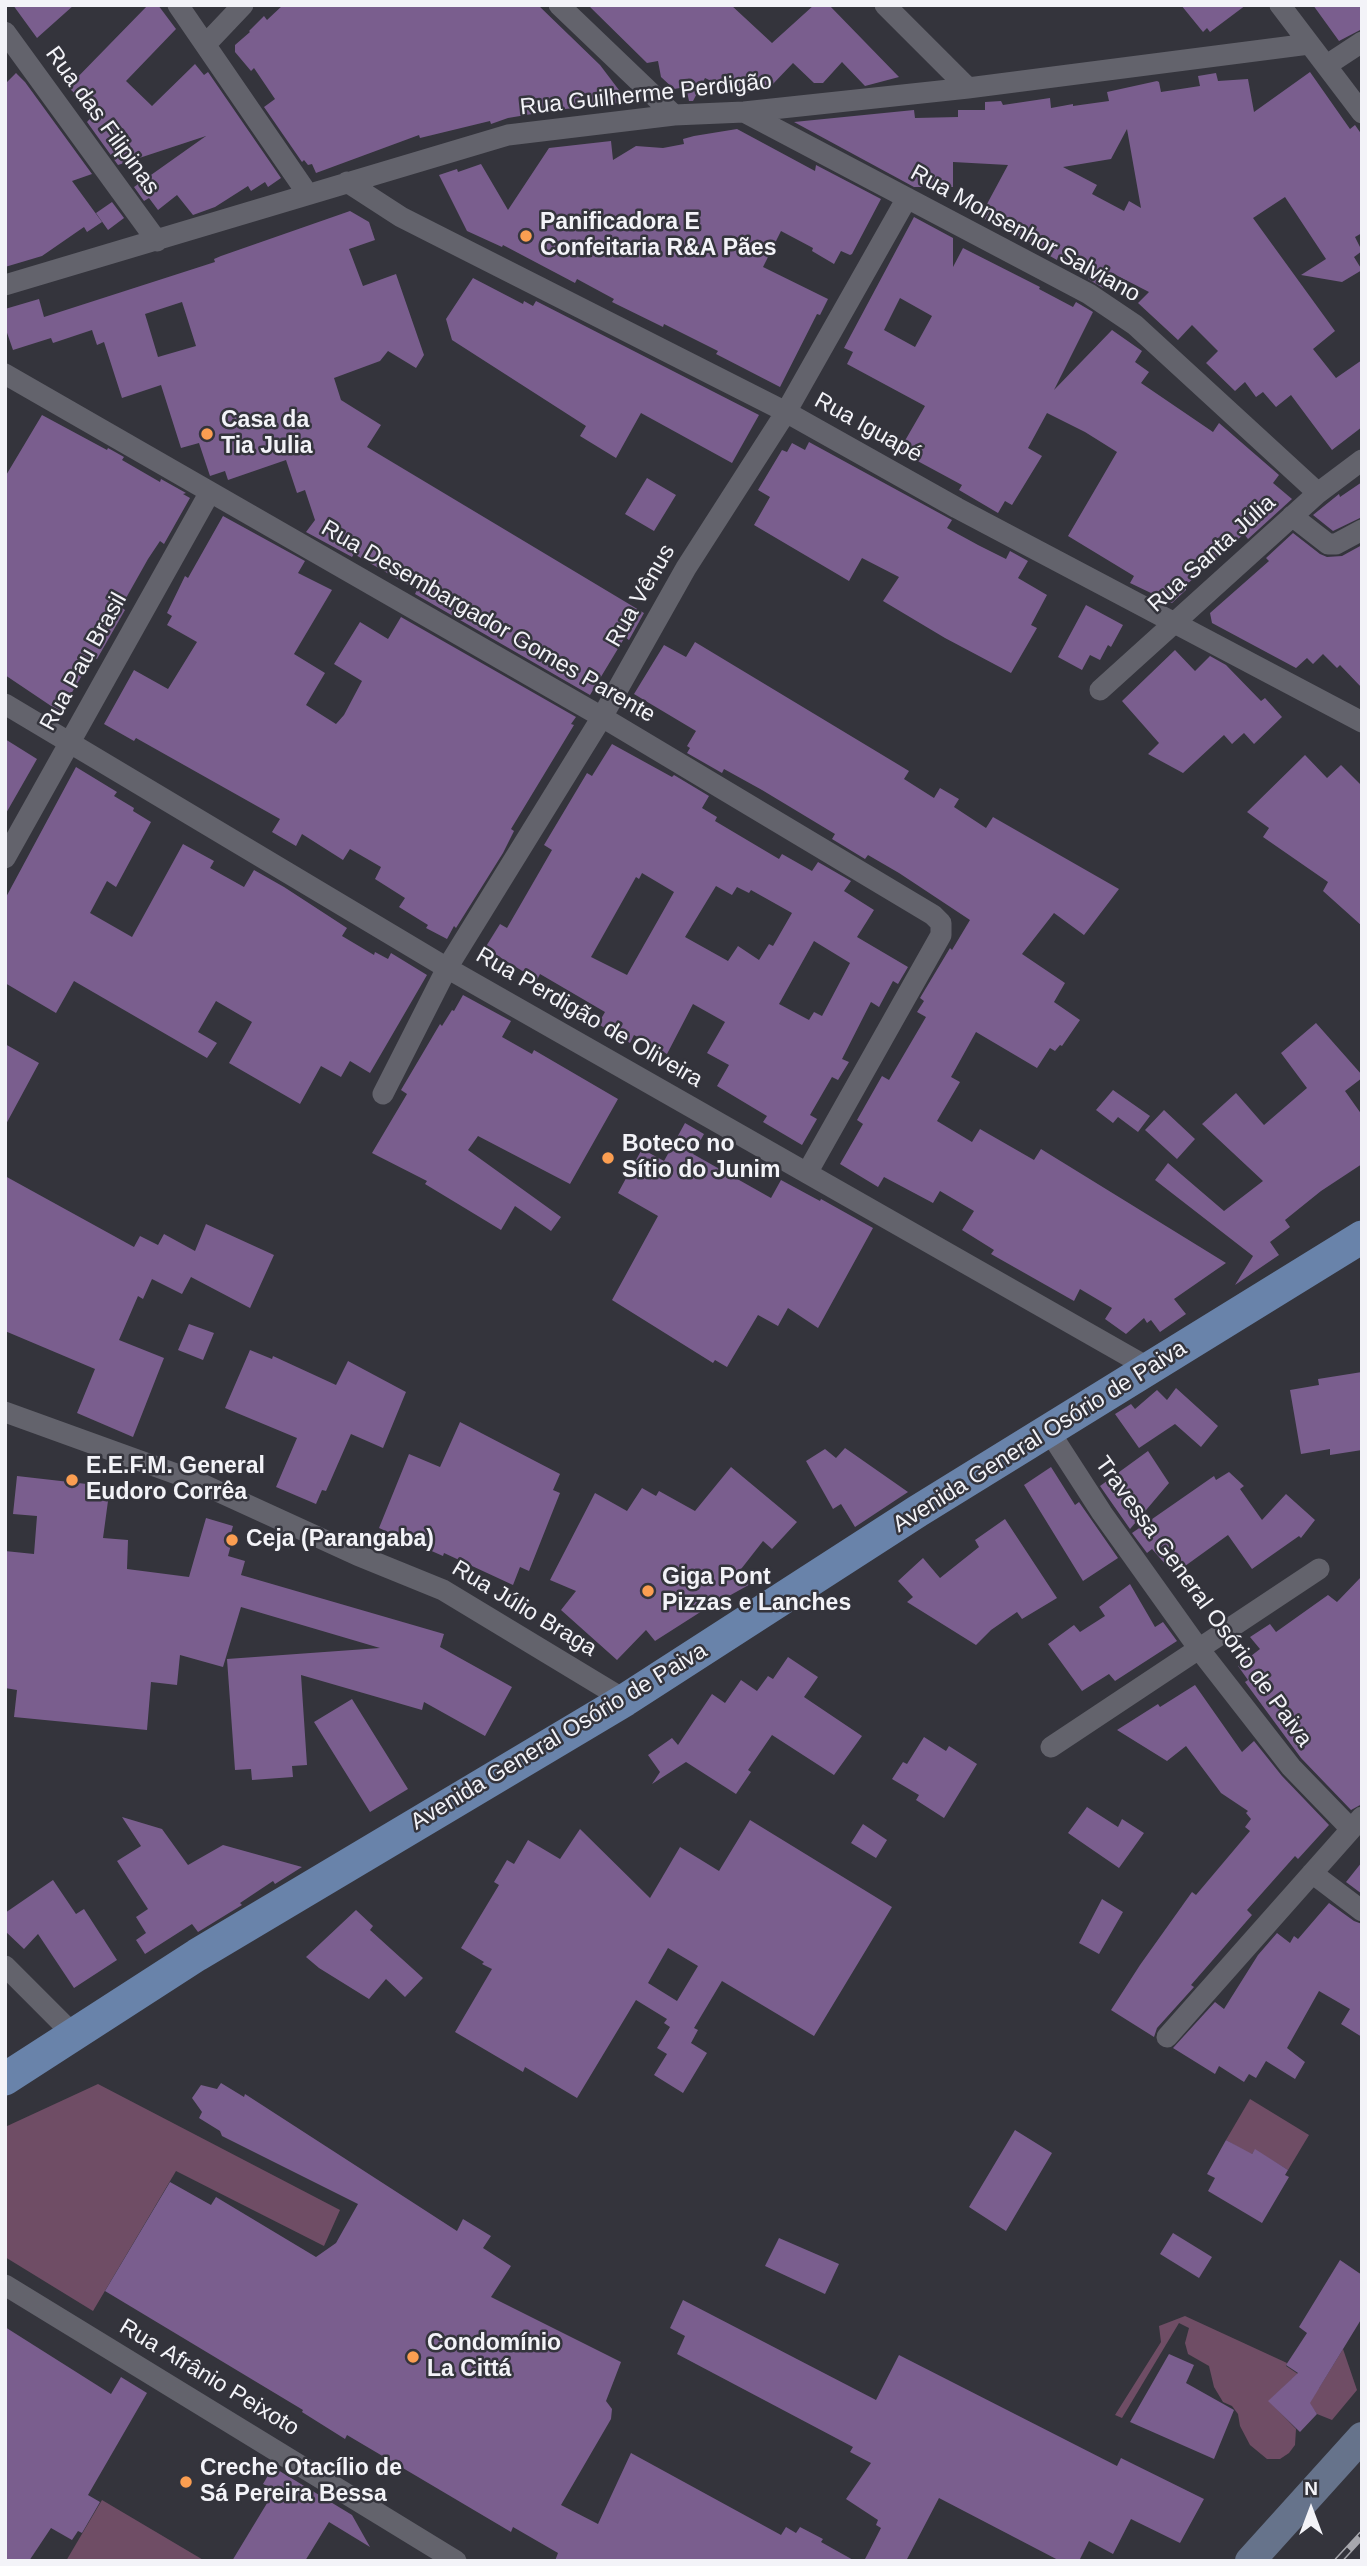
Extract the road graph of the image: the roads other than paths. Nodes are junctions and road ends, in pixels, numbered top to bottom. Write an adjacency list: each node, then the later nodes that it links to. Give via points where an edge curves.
1 (178, 5): 8 (street)
2 (243, 5): 8 (street)
3 (559, 5): 14 (street)
4 (885, 5): 11 (street)
5 (1280, 5): 9 (street)
6 (5, 32): 18 (street, Rua das Filipinas)
7 (1362, 42): 10 (street)
8 (206, 44): 16 (street)
9 (1309, 44): 10 (street); 11 (street, Rua Guilherme Perdigão)
10 (1327, 65): 13 (street)
11 (968, 88): 12 (street, Rua Guilherme Perdigão)
12 (744, 112): 14 (street, Rua Guilherme Perdigão); 17 (street, Rua Monsenhor Salviano)
13 (1362, 113)
14 (674, 115): 15 (street, Rua Guilherme Perdigão, via 508,135)
15 (347, 182): 16 (street, Rua Guilherme Perdigão); 21 (street, Rua Iguapé, via 401,217)
16 (307, 193): 18 (street, Rua Guilherme Perdigão)
17 (907, 198): 21 (street, Rua Vênus); 24 (street, Rua Monsenhor Salviano, via 1089,294 1135,325)
18 (157, 241): 19 (street, Rua Guilherme Perdigão)
19 (5, 285)
20 (5, 374): 23 (street, Rua Desembargador Gomes Parente)
21 (786, 412): 27 (street, Rua Iguapé); 30 (street, Rua Vênus, via 686,568)
22 (1362, 460): 24 (street, Rua Santa Júlia)
23 (211, 492): 30 (street, Rua Desembargador Gomes Parente); 32 (street, Rua Pau Brasil)
24 (1318, 493): 25 (street, Rua Santa Júlia)
25 (1293, 516): 26 (street, via 1328,544); 27 (street, Rua Santa Júlia)
26 (1362, 530)
27 (1175, 623): 28 (street, Rua Santa Júlia); 31 (street, Rua Iguapé)
28 (1100, 690)
29 (5, 704): 32 (street, Rua Perdigão de Oliveira)
30 (602, 717): 34 (street, Rua Vênus); 36 (street, Rua Desembargador Gomes Parente, via 941,922 941,935)
31 (1362, 722)
32 (69, 741): 33 (street, Rua Pau Brasil); 34 (street, Rua Perdigão de Oliveira)
33 (5, 858)
34 (447, 968): 35 (street, Rua Vênus); 36 (street, Rua Perdigão de Oliveira)
35 (383, 1094)
36 (807, 1173): 38 (street, Rua Perdigão de Oliveira)
37 (1362, 1237): 38 (main road, Avenida General Osório de Paiva)
38 (1151, 1369): 40 (main road, Avenida General Osório de Paiva)
39 (5, 1412): 43 (street, Rua Júlio Braga, via 193,1480 443,1590)
40 (1049, 1431): 42 (street, Travessa General Osório de Paiva); 43 (main road, Avenida General Osório de Paiva)
41 (1319, 1569): 42 (street)
42 (1199, 1649): 44 (street); 45 (street, Travessa General Osório de Paiva, via 1291,1768)
43 (625, 1700): 49 (main road, Avenida General Osório de Paiva, via 197,1955)
44 (1051, 1747)
45 (1356, 1823): 46 (street)
46 (1312, 1873): 47 (street); 50 (street)
47 (1362, 1911)
48 (5, 1966): 49 (street)
49 (74, 2035): 51 (main road, Avenida General Osório de Paiva)
50 (1167, 2038)
51 (5, 2079)
52 (5, 2285): 54 (street, Rua Afrânio Peixoto)
53 (1362, 2437): 55 (main road)
54 (456, 2561)
55 (1250, 2561)

